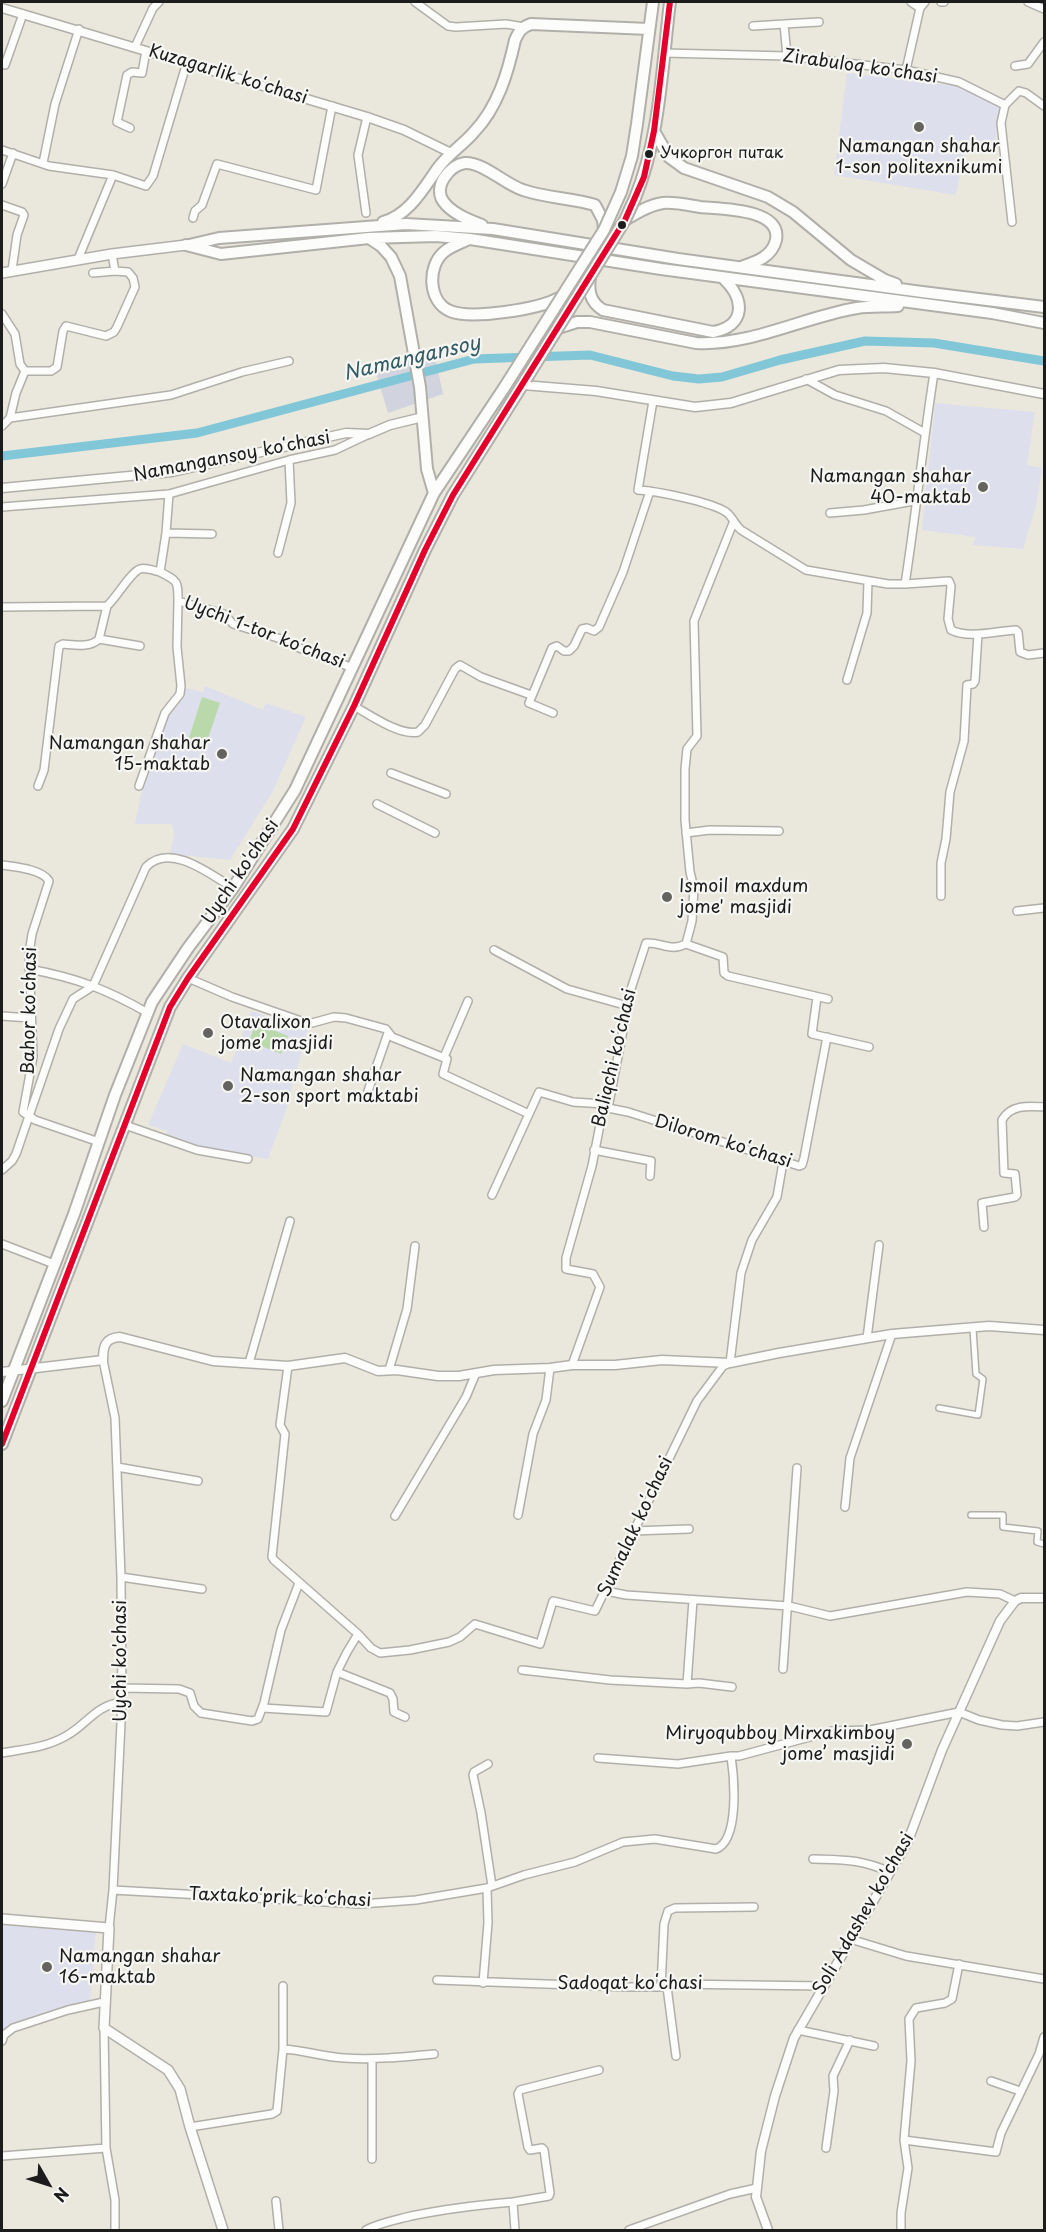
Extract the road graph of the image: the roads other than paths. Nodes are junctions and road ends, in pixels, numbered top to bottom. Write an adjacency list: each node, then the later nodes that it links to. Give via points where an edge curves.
1 (3, 2): 9 (street)
2 (159, 2): 20 (street)
3 (416, 2): 16 (street, via 448,26)
4 (653, 2): 18 (main road, Uychi ko'chasi)
5 (670, 2): 22 (main road, Uychi ko'chasi)
6 (911, 2): 10 (street)
7 (925, 2): 10 (street)
8 (1028, 2): 11 (street)
9 (2, 7): 12 (street, Kuzagarlik koʻchasi)
10 (920, 8): 27 (street)
11 (1044, 9)
12 (23, 14): 17 (street, Kuzagarlik koʻchasi); 25 (street)
13 (819, 22): 14 (street)
14 (784, 24): 15 (street); 23 (street)
15 (753, 26)
16 (524, 27): 18 (main road, via 531,24); 36 (main road, via 518,32 504,80 489,111)
17 (79, 29): 20 (street, Kuzagarlik koʻchasi); 37 (street, via 55,104)
18 (649, 29): 46 (main road, Uychi ko'chasi, bridge, via 632,156)
19 (1044, 42): 26 (street, via 1028,64)
20 (135, 47): 21 (street, Kuzagarlik koʻchasi)
21 (146, 51): 24 (street, Kuzagarlik koʻchasi); 32 (street, via 141,73 127,75 117,122)
22 (664, 53): 23 (street, Zirabuloq ko'chasi); 33 (main road, Uychi ko'chasi)
23 (787, 56): 27 (street, Zirabuloq ko'chasi)
24 (187, 63): 29 (street, Kuzagarlik koʻchasi); 38 (street, via 149,184)
25 (5, 65)
26 (1015, 66)
27 (906, 70): 28 (street, Zirabuloq ko'chasi, via 959,82)
28 (1005, 105): 30 (street, via 1019,91); 44 (street, via 1001,123)
29 (332, 106): 31 (street, Kuzagarlik koʻchasi); 42 (street, via 316,190 217,164)
30 (1044, 106)
31 (368, 117): 36 (street, Kuzagarlik koʻchasi); 41 (street, via 358,155)
32 (130, 128)
33 (654, 131): 43 (main road, Uychi ko'chasi, bridge, via 646,169); 60 (main road, via 669,158 684,168 768,197 793,212 851,260)
34 (2, 150): 35 (street)
35 (13, 153): 37 (street); 39 (street)
36 (451, 153): 47 (main road, via 407,208)
37 (43, 163): 38 (street)
38 (113, 175): 51 (street)
39 (2, 184)
40 (2, 205): 53 (street, via 24,214)
41 (366, 213)
42 (193, 218)
43 (625, 220): 52 (main road, via 664,203 749,212 765,218 774,226 775,243 761,260); 57 (main road, Uychi ko'chasi, bridge)
44 (1012, 222)
45 (493, 229): 46 (main road, via 451,210 442,200 441,187 449,171 465,163 478,165 524,191 595,205); 47 (main road, via 406,224); 52 (main road)
46 (604, 230): 59 (main road, Uychi ko'chasi, bridge)
47 (366, 233): 48 (main road); 49 (main road, via 221,254); 72 (main road, via 396,265)
48 (470, 239): 58 (main road); 59 (main road, via 443,252 436,262 434,291 448,310 459,314 522,310)
49 (186, 245): 50 (main road)
50 (112, 254): 51 (main road); 54 (street)
51 (78, 259): 53 (main road)
52 (741, 268): 60 (main road)
53 (12, 270): 55 (main road)
54 (116, 271): 56 (street); 66 (street, via 128,272 135,287 114,332 106,336 66,326 57,367 51,371)
55 (2, 273)
56 (93, 273)
57 (590, 277): 58 (main road, via 589,293 603,310 713,332 731,325 739,310 733,287); 64 (main road, Uychi ko'chasi, bridge)
58 (724, 278): 60 (main road)
59 (559, 298): 77 (main road, Uychi ko'chasi, bridge)
60 (922, 298): 61 (main road); 63 (main road); 64 (main road, via 858,308 712,344 590,322)
61 (1044, 307)
62 (2, 314): 66 (street, via 15,334 20,364)
63 (1044, 323)
64 (558, 328): 69 (main road, Uychi ko'chasi, bridge)
65 (289, 361): 73 (street, via 171,395)
66 (25, 371): 73 (street)
67 (934, 373): 68 (street, via 861,368); 70 (street); 75 (street)
68 (806, 379): 71 (street, via 716,406); 75 (street, via 835,395 886,411)
69 (525, 382): 71 (street); 78 (main road, Uychi ko'chasi)
70 (1044, 394)
71 (653, 401): 81 (street, via 638,490)
72 (423, 417): 76 (street, Namangansoy koʻchasi); 82 (main road, via 427,469)
73 (10, 418): 74 (street)
74 (2, 426)
75 (925, 433): 84 (street)
76 (369, 434): 79 (street, via 335,450); 80 (street, Namangansoy koʻchasi, via 346,434 171,472)
77 (465, 445): 78 (main road); 82 (main road, Uychi ko'chasi)
78 (478, 453): 104 (main road, Uychi ko'chasi, via 425,550)
79 (289, 460): 83 (street); 90 (street, via 291,503)
80 (2, 488)
81 (650, 491): 87 (street, via 721,510); 103 (street, via 623,572 597,630 582,629 569,651 552,648)
82 (434, 493): 101 (main road, Uychi ko'chasi)
83 (169, 494): 85 (street); 88 (street)
84 (919, 500): 86 (street); 93 (street)
85 (2, 507)
86 (830, 513)
87 (733, 523): 92 (street, via 806,570); 113 (street, via 693,629 698,730 686,755)
88 (166, 533): 89 (street); 91 (street)
89 (212, 534)
90 (278, 553)
91 (160, 572): 94 (street, Uychi 1-tor koʻchasi, via 178,583); 95 (street, via 136,571)
92 (868, 581): 93 (street); 102 (street, via 867,613)
93 (905, 584): 97 (street, via 949,581 949,628 956,633)
94 (178, 601): 101 (street, Uychi 1-tor koʻchasi, via 224,614 233,624); 108 (street, via 177,647 182,686 165,713)
95 (107, 606): 96 (street); 98 (street)
96 (2, 608)
97 (978, 634): 100 (street, via 1016,630 1020,652); 116 (street, via 975,681 967,687 964,741 950,792)
98 (99, 639): 99 (street); 107 (street, via 91,645 59,646 44,770)
99 (140, 646)
100 (1044, 653)
101 (353, 668): 115 (main road, Uychi ko'chasi, via 295,790)
102 (847, 680)
103 (531, 695): 104 (street, via 460,665 418,732 399,730); 105 (street, via 531,705)
104 (354, 705): 122 (main road, Uychi ko'chasi, via 293,829)
105 (552, 713)
106 (391, 773): 109 (street)
107 (38, 786)
108 (139, 786)
109 (446, 794)
110 (377, 804): 112 (street)
111 (779, 831): 113 (street)
112 (435, 833)
113 (687, 833): 119 (street, via 694,888)
114 (2, 866): 121 (street, Bahor koʻchasi, via 39,873 49,881 32,934)
115 (233, 888): 123 (street, via 208,872 173,858 151,862); 128 (main road, Uychi ko'chasi, via 169,975)
116 (941, 896)
117 (1044, 908): 118 (street)
118 (1017, 911)
119 (686, 944): 124 (street, via 725,958 724,973 728,976); 127 (street, Baliqchi koʻchasi, via 673,948 646,943)
120 (494, 950): 127 (street, via 567,988)
121 (29, 969): 123 (street); 130 (street, Bahor koʻchasi)
122 (188, 978): 131 (street, via 307,1023 346,1018 386,1029); 140 (main road, Uychi ko'chasi, via 170,1007)
123 (93, 986): 128 (street); 139 (street, via 73,999)
124 (817, 997): 125 (street); 132 (street, via 811,1032)
125 (828, 999)
126 (468, 1001): 134 (street)
127 (628, 1006): 136 (street, Baliqchi koʻchasi)
128 (148, 1014): 141 (main road, Uychi ko'chasi)
129 (2, 1016): 130 (street)
130 (30, 1018): 139 (street, Bahor koʻchasi, via 33,1057 23,1108)
131 (388, 1033): 134 (street); 135 (street)
132 (827, 1037): 133 (street); 144 (street, Dilorom koʻchasi, via 802,1164)
133 (869, 1047)
134 (444, 1057): 138 (street, via 447,1059 443,1074)
135 (368, 1091)
136 (606, 1106): 138 (street, Dilorom koʻchasi, via 539,1092); 142 (street, Baliqchi koʻchasi); 144 (street, Dilorom koʻchasi)
137 (1044, 1107): 149 (street, via 1024,1106 1004,1115 1004,1173 1015,1174 1017,1195 982,1203)
138 (529, 1114): 147 (street)
139 (28, 1118): 141 (street); 145 (street, via 16,1154)
140 (125, 1125): 143 (street, via 197,1150); 164 (main road, Uychi ko'chasi)
141 (99, 1142): 153 (main road, Uychi ko'chasi)
142 (594, 1150): 146 (street, via 651,1161); 161 (street, Baliqchi koʻchasi, via 565,1268 593,1274 600,1287)
143 (249, 1159)
144 (783, 1162): 160 (street, via 777,1197 743,1263)
145 (2, 1170)
146 (650, 1176)
147 (492, 1195)
148 (290, 1221): 159 (street)
149 (984, 1227)
150 (2, 1244): 153 (street)
151 (879, 1245): 157 (street)
152 (414, 1246): 165 (street, via 407,1309)
153 (54, 1264): 166 (main road, Uychi ko'chasi)
154 (973, 1329): 155 (street, via 989,1326); 156 (street); 169 (street, via 976,1374 983,1378 978,1415)
155 (1044, 1330)
156 (892, 1334): 157 (street); 174 (street, via 850,1458)
157 (867, 1338): 160 (street)
158 (103, 1360): 159 (street, via 107,1341 120,1337 213,1361); 164 (street); 171 (street, Uychi ko'chasi, via 115,1418)
159 (249, 1363): 162 (street)
160 (730, 1363): 161 (street, via 662,1360); 179 (street, Sumalak koʻchasi, via 723,1366 697,1401)
161 (572, 1365): 163 (street)
162 (288, 1366): 165 (street, via 345,1358 378,1371); 182 (street, Sumalak koʻchasi, via 280,1425 285,1434 272,1557)
163 (550, 1368): 167 (street); 175 (street)
164 (31, 1369): 166 (street); 170 (main road, Uychi ko'chasi)
165 (389, 1370): 167 (street, via 438,1376)
166 (7, 1371): 168 (main road, Uychi ko'chasi)
167 (476, 1373): 177 (street)
168 (2, 1401)
169 (939, 1408)
170 (2, 1444)
171 (117, 1467): 173 (street); 181 (street, Uychi ko'chasi)
172 (797, 1468): 188 (street)
173 (198, 1481)
174 (845, 1507)
175 (518, 1515)
176 (971, 1515): 180 (street, via 1003,1515 1003,1527 1038,1530 1037,1542)
177 (396, 1516)
178 (689, 1529): 179 (street)
179 (633, 1531): 184 (street, Sumalak koʻchasi)
180 (1044, 1545)
181 (121, 1577): 183 (street); 195 (street, Uychi ko'chasi)
182 (299, 1583): 189 (street, Sumalak koʻchasi); 197 (street, via 281,1630)
183 (202, 1589)
184 (606, 1591): 186 (street); 189 (street, Sumalak koʻchasi, via 594,1612 553,1600 540,1644 475,1624 455,1640 387,1654 370,1648)
185 (1044, 1598): 187 (street)
186 (693, 1600): 188 (street); 193 (street)
187 (1015, 1601): 188 (street, via 1000,1594 967,1592 830,1616); 198 (street, Soli Adashev ko'chasi, via 1000,1621)
188 (789, 1606): 190 (street)
189 (358, 1634): 192 (street)
190 (783, 1669)
191 (522, 1670): 193 (street)
192 (337, 1672): 197 (street, via 325,1712); 199 (street, via 390,1694 394,1712)
193 (687, 1684): 194 (street)
194 (732, 1687)
195 (122, 1688): 196 (street, Uychi ko'chasi); 197 (street, via 179,1689 190,1693 201,1713 219,1717 256,1720)
196 (122, 1702): 201 (street, via 104,1706 59,1740); 208 (street, Uychi ko'chasi)
197 (263, 1708)
198 (959, 1712): 200 (street, via 1002,1725); 202 (street, via 870,1730 832,1731); 206 (street, Soli Adashev ko'chasi, via 912,1832)
199 (405, 1717)
200 (1044, 1722)
201 (2, 1753)
202 (731, 1756): 203 (street, via 678,1764); 207 (street, Taxtakoʻprik koʻchasi, via 732,1817 726,1841 720,1847 655,1839 623,1842 574,1862)
203 (598, 1758)
204 (488, 1764): 207 (street, via 473,1775)
205 (813, 1859): 206 (street, via 857,1860)
206 (890, 1872): 212 (street, Soli Adashev ko'chasi)
207 (490, 1887): 208 (street, Taxtakoʻprik koʻchasi, via 416,1900 360,1904); 216 (street)
208 (114, 1890): 211 (street, Uychi ko'chasi)
209 (754, 1907): 219 (street, via 668,1911 664,1924)
210 (2, 1919): 211 (main road)
211 (109, 1928): 220 (main road)
212 (850, 1939): 213 (street, via 885,1951); 218 (street, Soli Adashev ko'chasi)
213 (959, 1964): 214 (street); 235 (street, via 952,1999 916,2008 909,2019 912,2048)
214 (1044, 1979)
215 (437, 1980): 216 (street, Sadoqat koʻchasi)
216 (483, 1983): 219 (street, Sadoqat koʻchasi)
217 (283, 1986): 227 (street)
218 (824, 1986): 219 (street, Sadoqat koʻchasi, via 672,1983); 222 (street, Soli Adashev ko'chasi)
219 (664, 1987): 229 (street)
220 (104, 2001): 221 (main road); 225 (street, via 12,2028)
221 (104, 2028): 234 (main road, via 168,2070 180,2089); 236 (street)
222 (798, 2030): 224 (street); 240 (street, Soli Adashev ko'chasi, via 782,2070 764,2136)
223 (1044, 2037): 233 (street)
224 (850, 2040): 226 (street); 237 (street, via 833,2076)
225 (2, 2041)
226 (874, 2046)
227 (283, 2049): 230 (street); 234 (street, via 277,2111)
228 (434, 2055): 230 (street)
229 (676, 2056)
230 (372, 2059): 239 (street)
231 (599, 2070): 242 (street, via 520,2090 528,2147 544,2150 550,2193)
232 (991, 2081): 233 (street)
233 (1020, 2091): 235 (street, via 996,2152)
234 (190, 2127): 245 (main road)
235 (904, 2140): 250 (street, via 908,2168)
236 (106, 2148): 238 (street); 244 (street)
237 (826, 2148)
238 (2, 2156)
239 (372, 2159)
240 (757, 2188): 248 (street); 249 (street, Soli Adashev ko'chasi, via 756,2197)
241 (276, 2201): 246 (street)
242 (513, 2202): 243 (street, via 461,2206); 247 (street)
243 (370, 2229)
244 (116, 2230)
245 (223, 2230)
246 (279, 2230)
247 (515, 2230)
248 (629, 2230)
249 (768, 2230)
250 (901, 2230)

